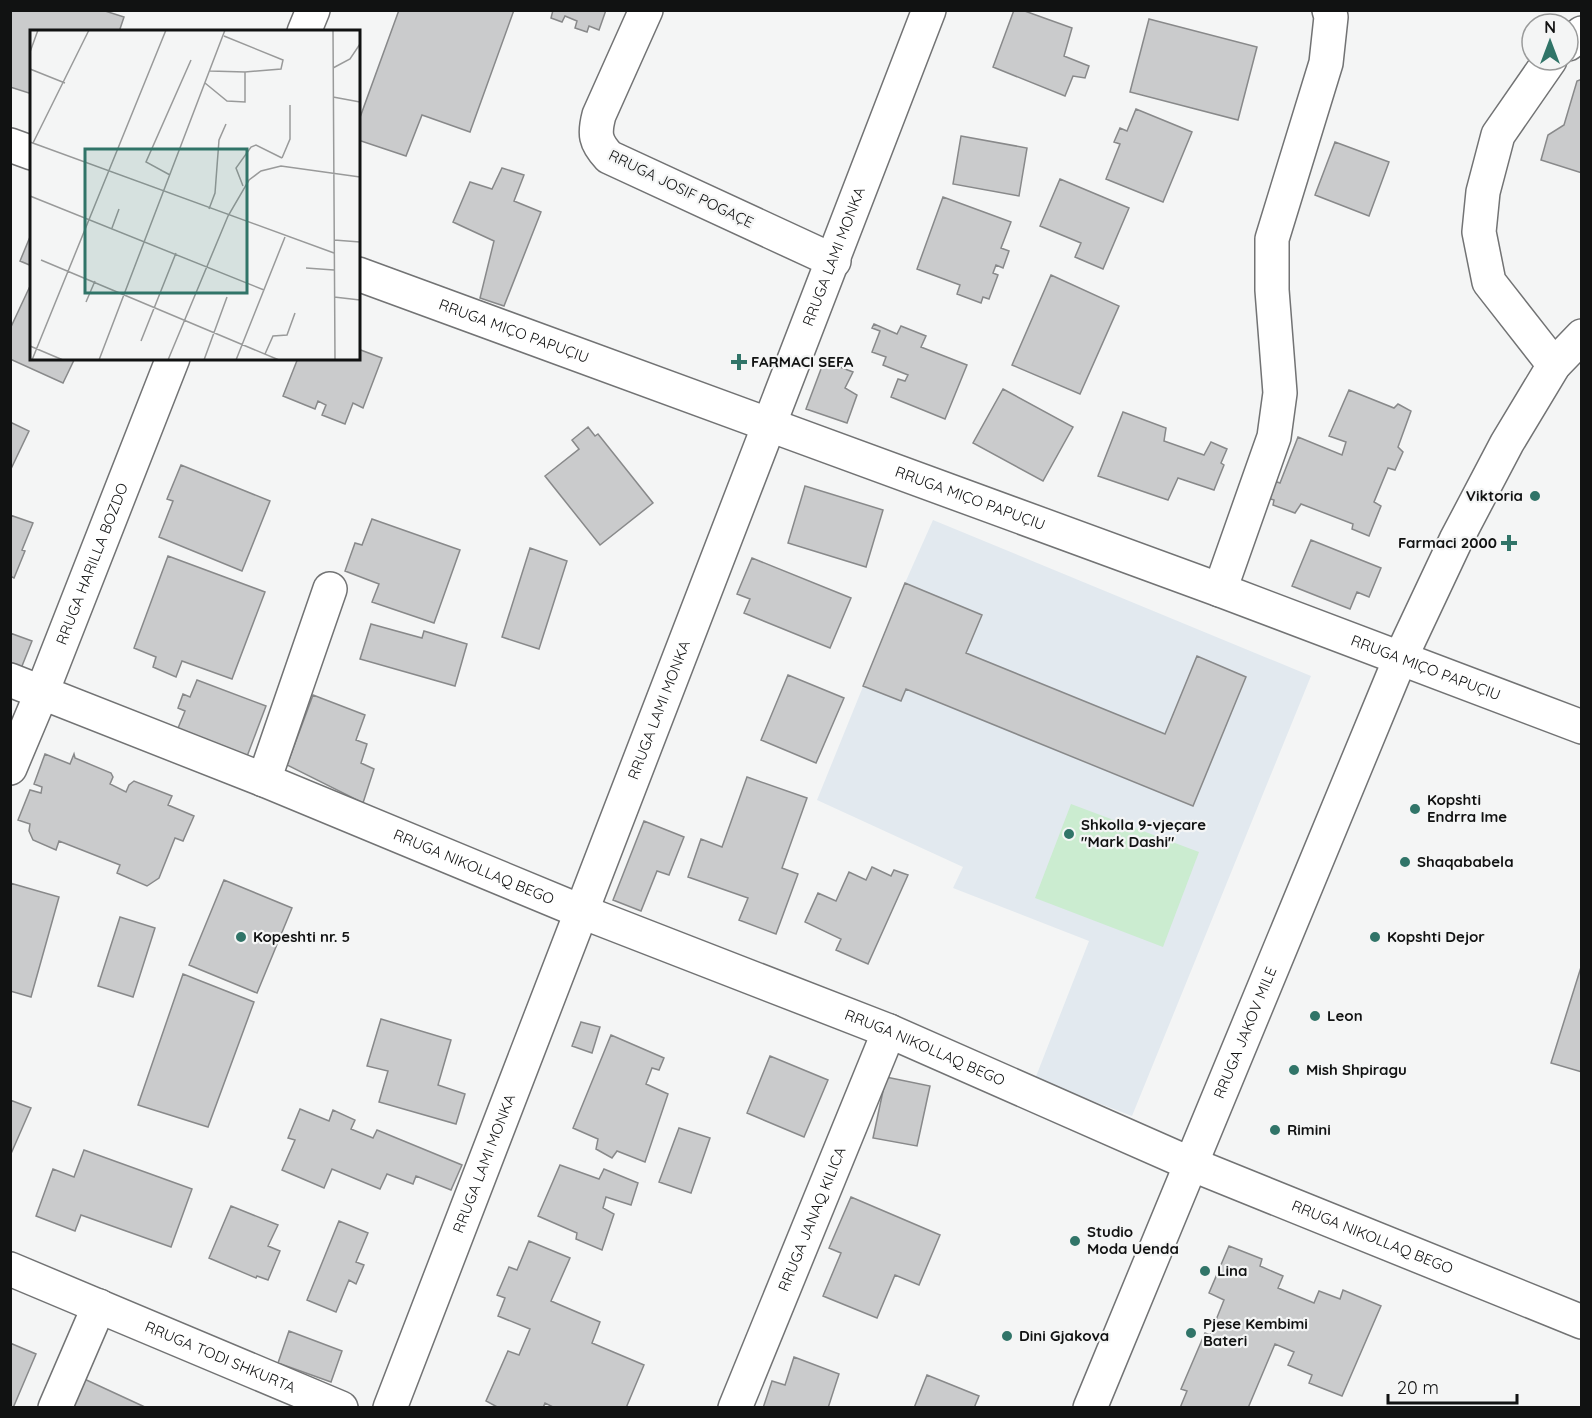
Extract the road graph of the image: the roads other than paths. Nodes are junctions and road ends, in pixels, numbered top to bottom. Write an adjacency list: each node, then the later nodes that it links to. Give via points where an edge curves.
1 (313, 10): 5 (street)
2 (646, 10): 9 (street, RRUGA JOSIF POGAÇE, via 599,115 595,130 599,147 609,157)
3 (929, 10): 9 (street, RRUGA LAMI MONKA)
4 (1329, 10): 16 (street, via 1326,63 1272,238 1280,393 1274,437)
5 (305, 30)
6 (1542, 72): 13 (street, via 1498,135 1483,192 1479,232 1489,282)
7 (10, 145): 8 (street)
8 (30, 152)
9 (834, 261): 14 (street, RRUGA LAMI MONKA)
10 (360, 275): 14 (street, RRUGA MIÇO PAPUÇIU)
11 (1581, 336): 13 (street, RRUGA JAKOV MILE)
12 (172, 360): 19 (street, RRUGA HARILLA BOZDO)
13 (1554, 365): 17 (street, RRUGA JAKOV MILE, via 1456,540)
14 (769, 425): 16 (street, RRUGA MIÇO PAPUÇIU); 23 (street, RRUGA LAMI MONKA)
15 (330, 589): 22 (street)
16 (1220, 590): 17 (street, RRUGA MIÇO PAPUÇIU)
17 (1400, 658): 20 (street, RRUGA MIÇO PAPUÇIU); 25 (street, RRUGA JAKOV MILE)
18 (10, 680): 19 (street, RRUGA NIKOLLAQ BEGO)
19 (42, 692): 21 (street, RRUGA HARILLA BOZDO); 22 (street, RRUGA NIKOLLAQ BEGO)
20 (1581, 727)
21 (10, 768)
22 (264, 780): 23 (street, RRUGA NIKOLLAQ BEGO)
23 (580, 911): 24 (street, RRUGA NIKOLLAQ BEGO); 31 (street, RRUGA LAMI MONKA)
24 (889, 1031): 25 (street, RRUGA NIKOLLAQ BEGO); 32 (street, RRUGA JANAQ KILICA)
25 (1191, 1164): 28 (street, RRUGA NIKOLLAQ BEGO); 33 (street, RRUGA JAKOV MILE)
26 (10, 1269): 27 (street, RRUGA TODI SHKURTA)
27 (99, 1306): 29 (street); 30 (street, RRUGA TODI SHKURTA)
28 (1581, 1322)
29 (55, 1407)
30 (341, 1407)
31 (390, 1407)
32 (735, 1407)
33 (1090, 1407)

